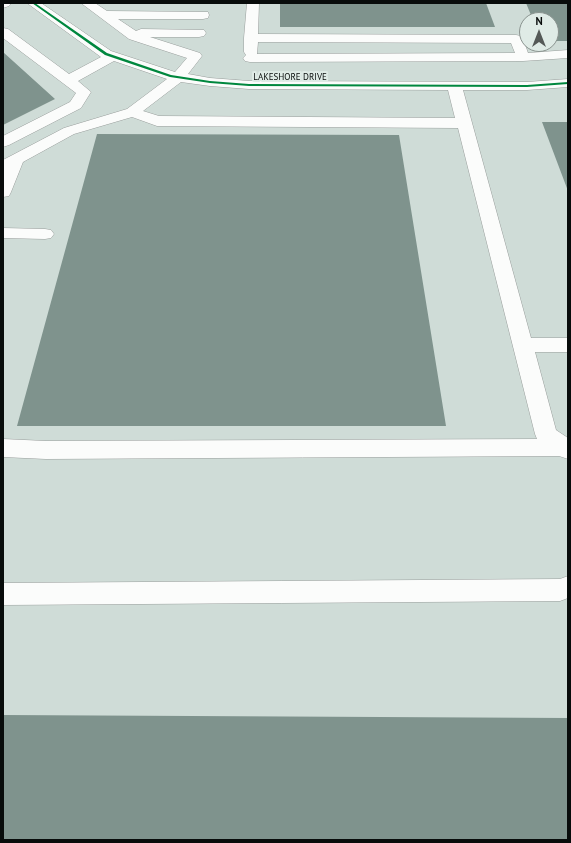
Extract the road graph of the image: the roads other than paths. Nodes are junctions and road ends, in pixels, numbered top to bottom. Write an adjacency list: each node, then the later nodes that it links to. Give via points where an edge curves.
1 (33, 3): 11 (street, LAKESHORE DRIVE, via 106,54)
2 (87, 3): 5 (street)
3 (253, 3): 9 (street)
4 (204, 9): 5 (street); 8 (street)
5 (104, 15): 7 (street)
6 (3, 32): 16 (street)
7 (130, 33): 8 (street); 12 (street)
8 (199, 33): 12 (street)
9 (251, 38): 13 (street, via 516,40); 14 (street)
10 (568, 54): 13 (street)
11 (114, 56): 15 (street, LAKESHORE DRIVE); 16 (street)
12 (195, 56): 15 (street)
13 (523, 57): 14 (street)
14 (250, 58): 18 (street)
15 (179, 77): 18 (street, LAKESHORE DRIVE); 22 (street)
16 (68, 80): 24 (street, via 84,92 76,105)
17 (568, 83): 20 (street, LAKESHORE DRIVE)
18 (249, 85): 19 (street, LAKESHORE DRIVE)
19 (454, 85): 20 (street, LAKESHORE DRIVE); 23 (street)
20 (527, 86): 21 (street, LAKESHORE DRIVE)
21 (568, 92)
22 (132, 112): 23 (street, via 157,120); 25 (street, via 69,131)
23 (464, 123): 29 (street)
24 (3, 142)
25 (10, 162): 26 (street)
26 (3, 192)
27 (3, 233): 28 (street)
28 (45, 234)
29 (523, 345): 30 (street); 32 (street, via 546,434)
30 (568, 345)
31 (3, 448): 32 (street)
32 (566, 449)
33 (568, 587): 34 (street, via 560,590)
34 (3, 594)

